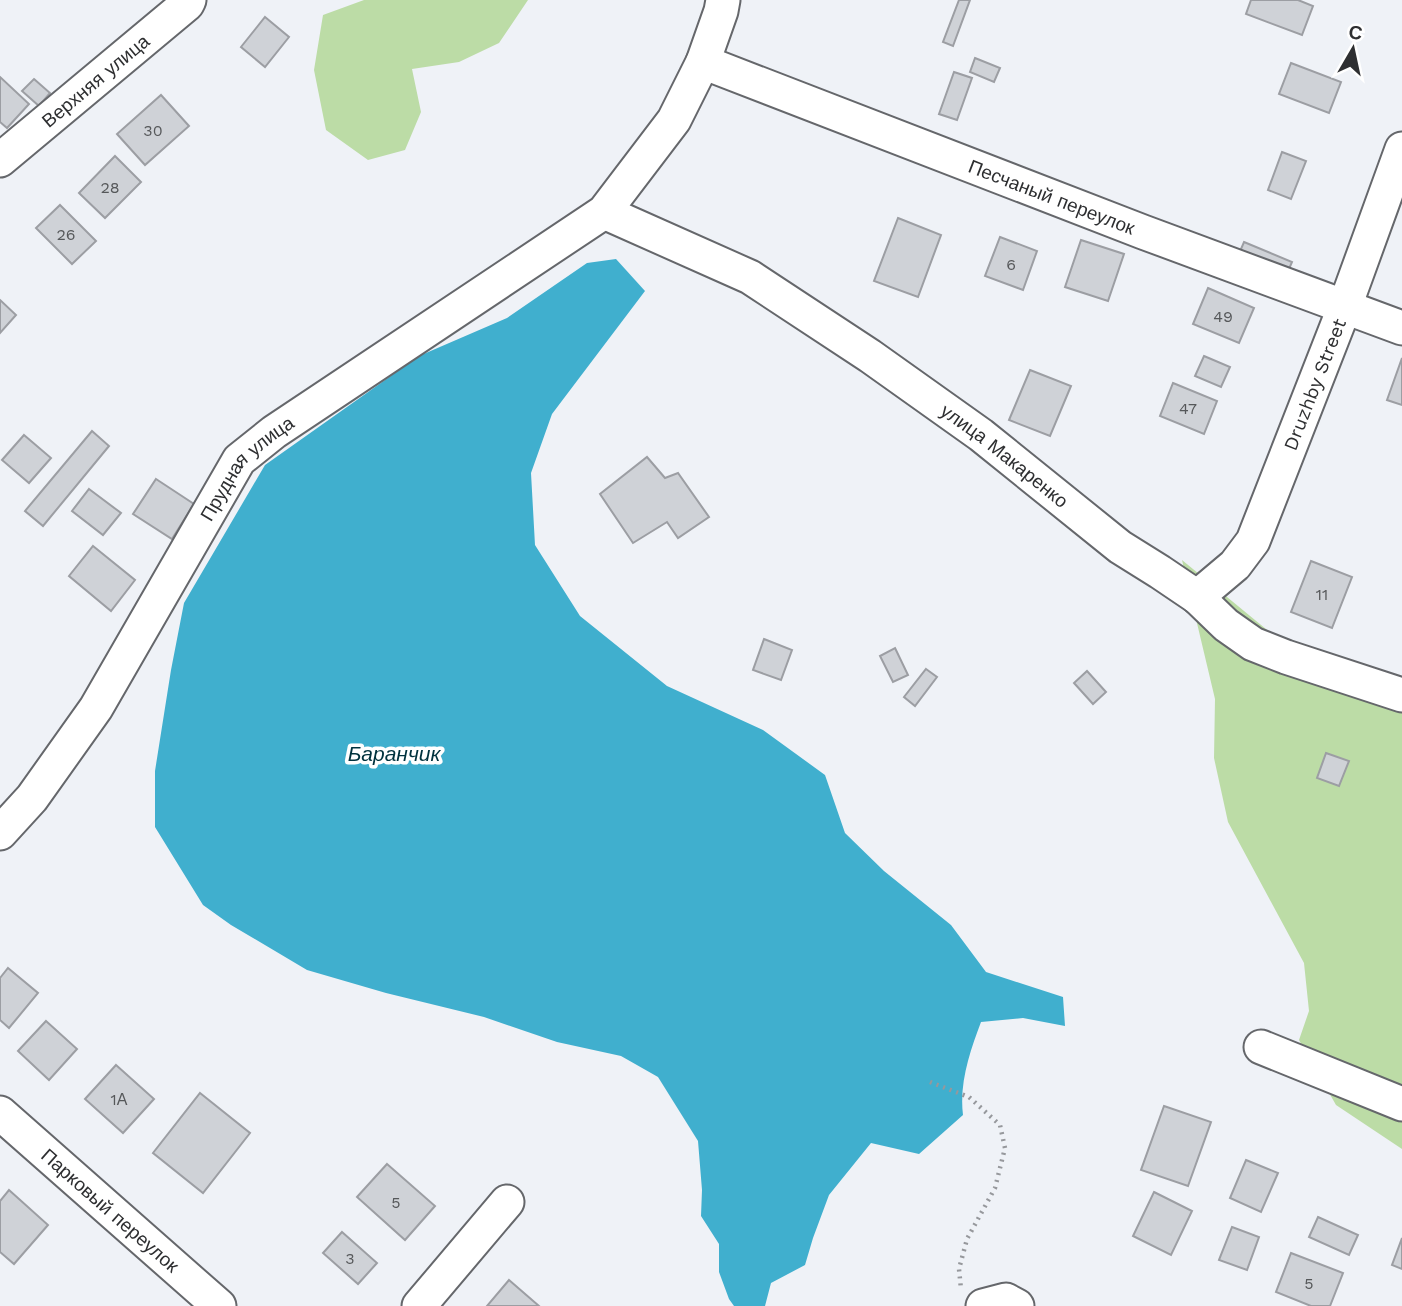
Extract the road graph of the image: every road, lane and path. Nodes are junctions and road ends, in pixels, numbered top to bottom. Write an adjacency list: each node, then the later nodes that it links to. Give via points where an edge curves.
1 (189, 0): 5 (street, Верхняя улица)
2 (723, 0): 3 (street, Прудная улица)
3 (703, 62): 6 (street, Прудная улица, via 674,120); 7 (street, Песчаный переулок)
4 (1402, 149): 7 (street, Druzhby Street)
5 (0, 160)
6 (604, 212): 9 (street, улица Макаренко, via 750,276 981,435 1120,547); 11 (street, Прудная улица, via 239,460 96,708 32,798)
7 (1345, 306): 8 (street, Песчаный переулок); 9 (street, Druzhby Street, via 1253,541 1235,565)
8 (1402, 328)
9 (1197, 597): 10 (street, улица Макаренко, via 1253,644)
10 (1402, 695)
11 (0, 833)
12 (1261, 1047): 14 (street)
13 (930, 1082): 17 (path, via 970,1097 1000,1125 1005,1147 995,1188 967,1239 960,1269)
14 (1402, 1104)
15 (0, 1113): 18 (street, Парковый переулок)
16 (507, 1202): 19 (street)
17 (972, 1300): 20 (street, via 1006,1300)
18 (219, 1306)
19 (419, 1306)
20 (1017, 1306)

